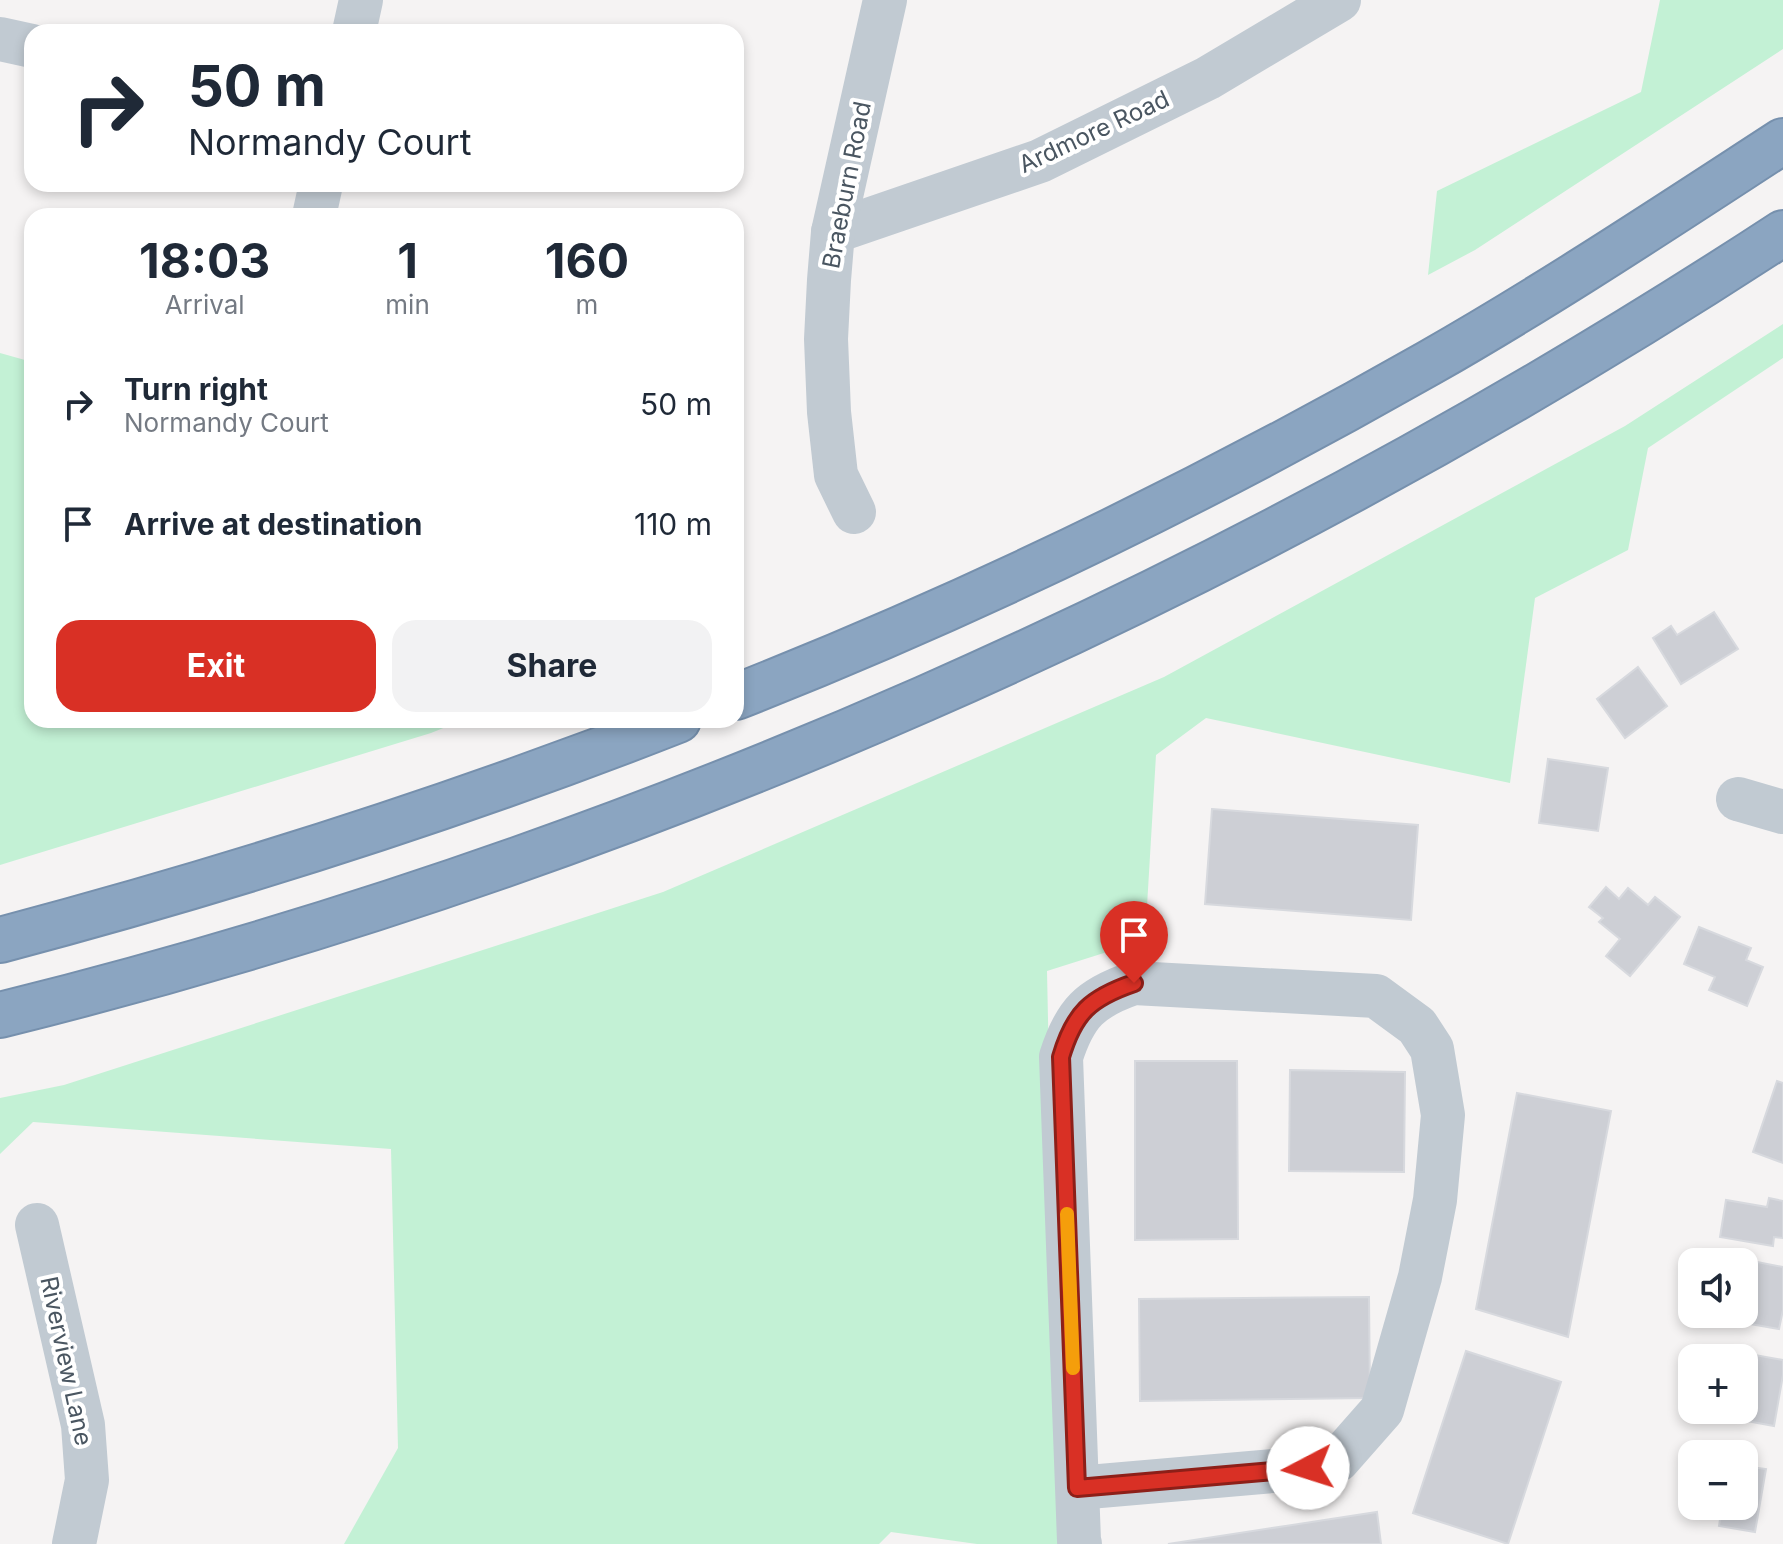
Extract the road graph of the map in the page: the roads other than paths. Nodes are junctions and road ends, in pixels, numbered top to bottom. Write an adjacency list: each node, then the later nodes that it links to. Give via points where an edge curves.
1 (361, 0): 4 (street)
2 (885, 0): 8 (street, Braeburn Road)
3 (1339, 0): 8 (street, Ardmore Road, via 1208,78 1040,161)
4 (356, 24)
5 (0, 39): 6 (street)
6 (24, 44)
7 (1783, 141): 11 (highway, via 1533,302 1318,424 1025,571)
8 (833, 232): 10 (street, Braeburn Road, via 826,339 829,412 836,475)
9 (1783, 233): 16 (highway, via 1534,387 1316,509 983,672 754,769 518,859 282,937)
10 (854, 512)
11 (744, 694)
12 (657, 728): 15 (highway, via 523,780 291,858)
13 (1738, 799): 14 (street)
14 (1783, 812)
15 (0, 940)
16 (0, 1015)
17 (37, 1225): 19 (street, Riverview Lane, via 83,1425 87,1480)
18 (1077, 1488): 18 (street, via 1061,1057 1069,1030 1105,993 1134,983 1376,996 1417,1026 1432,1049 1443,1115 1435,1200 1420,1277 1382,1410 1338,1460 1308,1468); 20 (street)
19 (74, 1544)
20 (1080, 1544)

